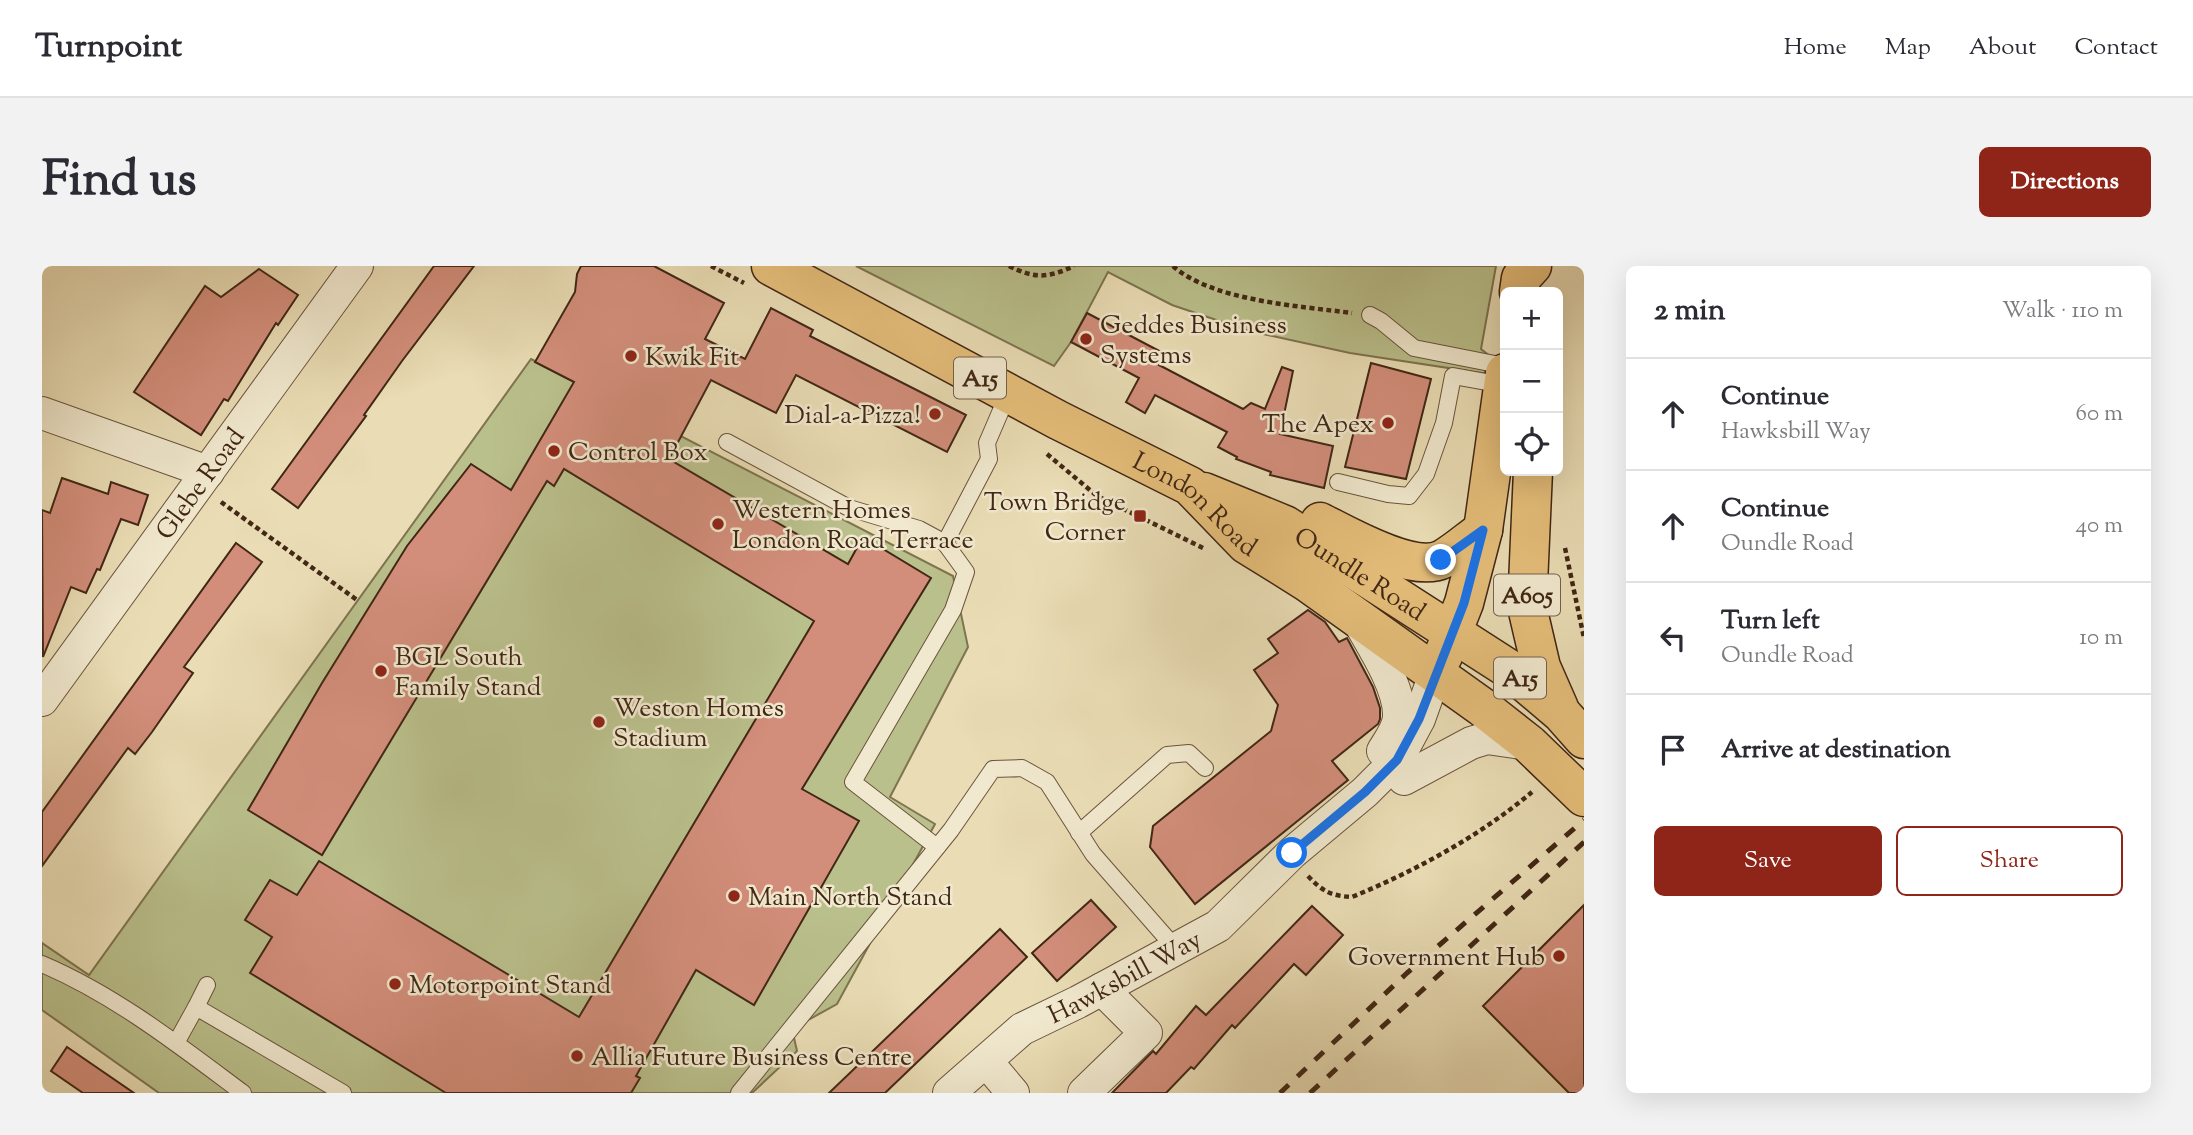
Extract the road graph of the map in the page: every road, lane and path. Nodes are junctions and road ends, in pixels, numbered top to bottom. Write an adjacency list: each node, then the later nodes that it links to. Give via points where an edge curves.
1 (357, 266): 21 (street, Glebe Road)
2 (711, 266): 8 (path)
3 (1009, 266): 4 (path, via 1040,277)
4 (1074, 266)
5 (1173, 266): 11 (path, via 1187,278 1261,302)
6 (1532, 266): 9 (main road)
7 (1544, 266): 10 (main road)
8 (763, 277): 14 (main road, London Road / A15)
9 (1519, 287)
10 (1542, 287)
11 (1370, 315): 12 (lane, via 1414,348)
12 (1500, 373)
13 (1500, 374): 22 (lane, via 1453,376 1444,423 1426,474 1409,496)
14 (1009, 394): 23 (main road, London Road / A15); 27 (lane, via 987,443 989,459)
15 (1500, 409): 25 (main road, Oundle Road / A605)
16 (42, 413): 21 (street)
17 (727, 442): 27 (lane, via 849,508 919,529)
18 (1041, 450): 28 (path, via 1097,496)
19 (1510, 476): 32 (main road, Oundle Road / A605, via 1491,594)
20 (1533, 476): 35 (main road, A605, via 1527,607 1541,667)
21 (203, 479): 29 (path); 34 (street, Glebe Road)
22 (1338, 482)
23 (1190, 486): 24 (main road, Oundle Road); 30 (main road, London Road / A15, via 1246,544)
24 (1265, 517): 25 (main road, Oundle Road, via 1293,511 1411,562 1441,560); 32 (main road, Oundle Road, via 1285,525)
25 (1483, 530): 32 (main road, Oundle Road / A605, via 1464,603)
26 (1564, 541): 31 (path)
27 (945, 543): 42 (lane, via 966,572 953,610 853,782)
28 (1208, 551)
29 (357, 600)
30 (1357, 618): 33 (main road, London Road / A15); 43 (street, Hawksbill Way, via 1386,669 1399,719 1376,764 1324,811)
31 (1584, 638)
32 (1464, 640): 33 (main road, Oundle Road / A605); 35 (main road, A15, via 1509,669)
33 (1445, 682): 36 (main road, London Road / A15); 38 (street, Hawksbill Way, via 1427,742); 43 (street, Hawksbill Way, via 1397,760)
34 (42, 700)
35 (1572, 726)
36 (1529, 744): 38 (street, Hawksbill Way, via 1487,738); 40 (main road, London Road / A15)
37 (1205, 768): 41 (lane, via 1189,753 1167,755)
38 (1404, 779): 43 (street, Hawksbill Way, via 1312,848)
39 (1535, 789): 43 (path, via 1508,812 1438,854 1352,897 1322,891)
40 (1583, 795)
41 (1079, 833): 42 (lane, via 1047,782 1022,768 993,769); 44 (lane)
42 (937, 847): 53 (lane)
43 (1300, 864): 44 (street, Hawksbill Way, via 1218,926)
44 (1177, 950): 47 (street, Hawksbill Way)
45 (42, 964): 49 (lane, via 68,975)
46 (207, 985): 48 (lane)
47 (1102, 989): 50 (street, Hawksbill Way, via 1022,1029); 56 (street, via 1146,1033)
48 (196, 1007): 49 (lane); 52 (lane)
49 (176, 1042): 51 (lane)
50 (986, 1061): 54 (street, Hawksbill Way); 55 (street)
51 (243, 1093)
52 (343, 1093)
53 (739, 1093)
54 (949, 1093)
55 (1013, 1093)
56 (1084, 1093)

